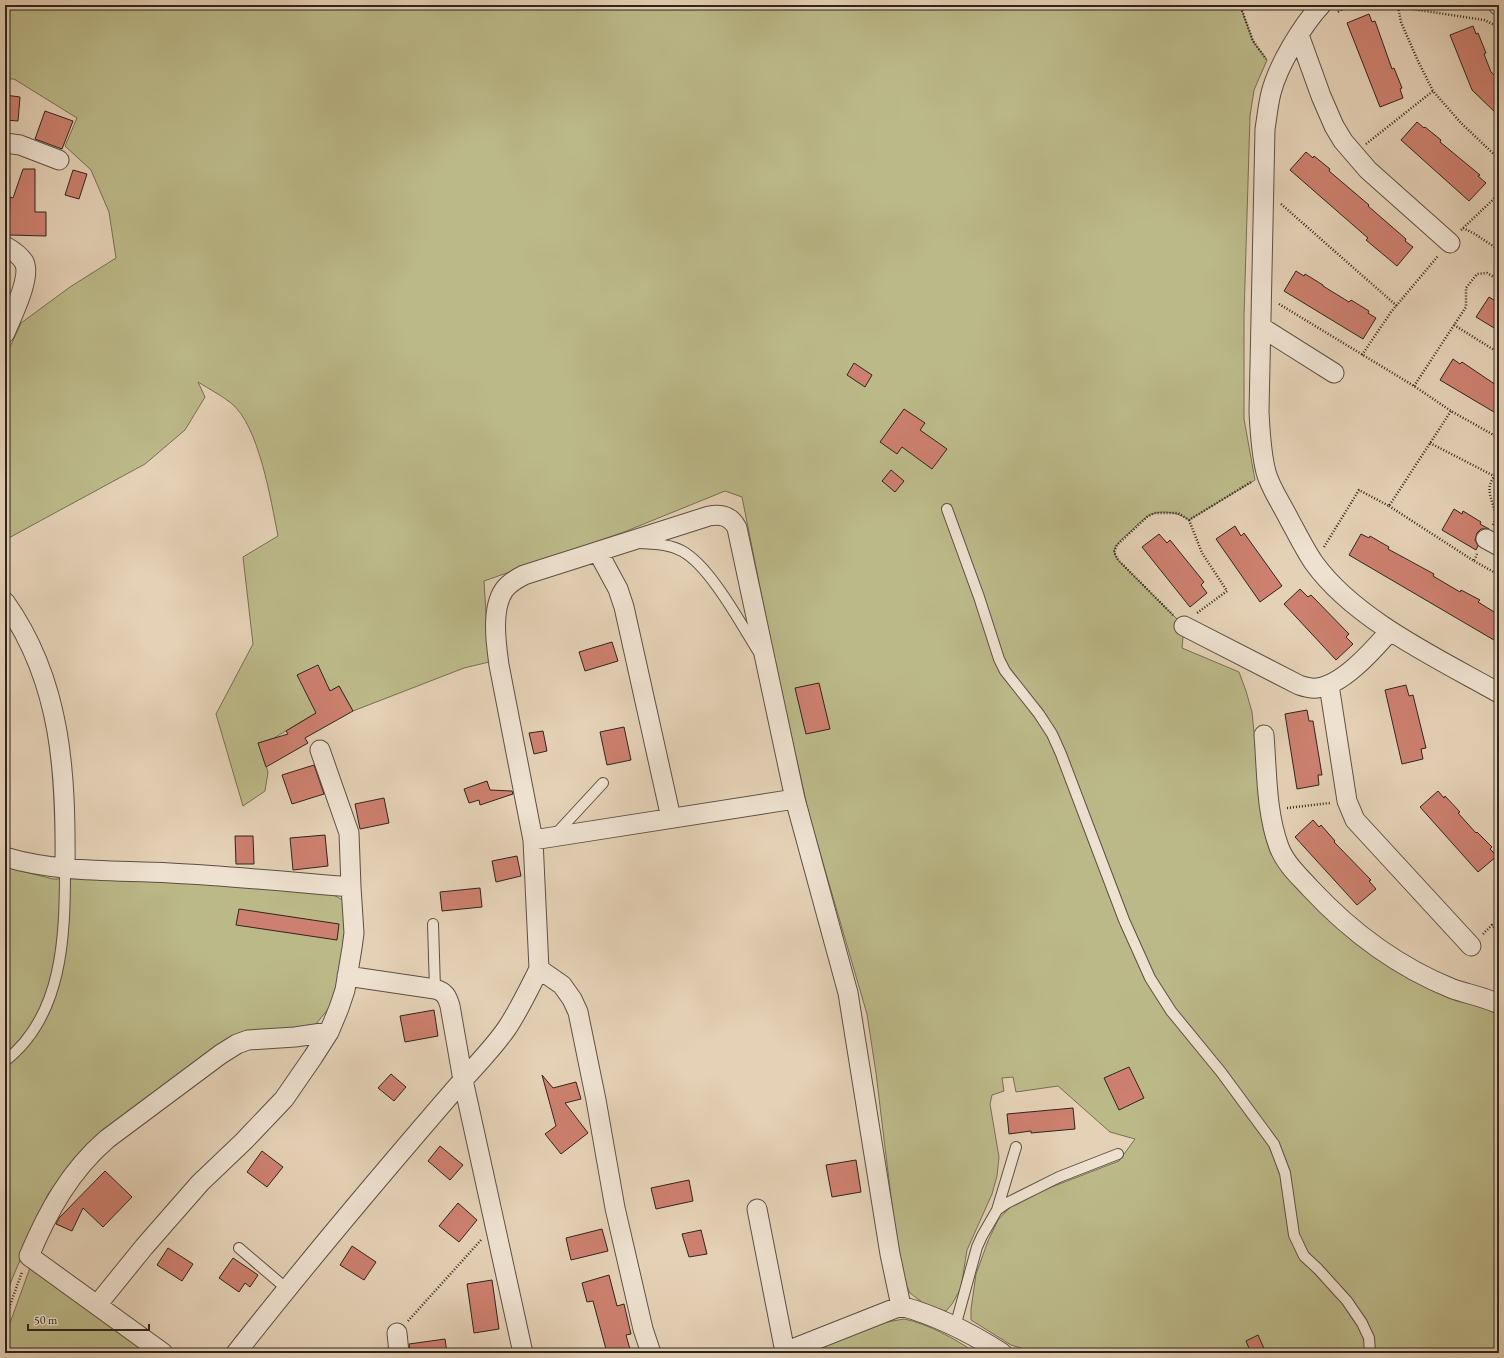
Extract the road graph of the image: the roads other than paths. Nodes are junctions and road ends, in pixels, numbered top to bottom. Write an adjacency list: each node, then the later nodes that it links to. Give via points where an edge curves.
1 (1321, 5): 2 (street)
2 (1299, 35): 5 (street, via 1334,126 1353,154); 7 (street, via 1277,73 1265,129)
3 (5, 144): 4 (street, via 20,145)
4 (59, 160)
5 (1450, 243)
6 (5, 246): 8 (street, via 20,256 25,262 26,269 21,296)
7 (1260, 327): 9 (street); 15 (street, via 1259,412 1266,473 1314,563 1346,597)
8 (5, 333)
9 (1334, 373)
10 (947, 509): 55 (lane, via 999,659 1052,734 1124,920 1150,978 1171,1011 1221,1072 1274,1144 1285,1173 1294,1235 1304,1256 1347,1301 1362,1323 1369,1338)
11 (630, 542): 12 (street); 16 (lane, via 671,547 699,564 728,602); 16 (street, via 709,516 730,519 737,528)
12 (598, 552): 23 (street, via 618,589 624,607); 25 (street, via 524,575 507,586 498,602 496,640 499,665)
13 (5, 602): 27 (street, via 33,649 55,720 65,793)
14 (1184, 626): 17 (street, via 1299,685 1310,688)
15 (1390, 631): 17 (street, via 1349,672); 18 (street)
16 (764, 661): 22 (street)
17 (1329, 685): 30 (street, via 1347,801 1355,820)
18 (1499, 693)
19 (1264, 735): 34 (street, via 1275,836 1286,861 1326,906 1349,927 1386,953 1410,968 1454,989)
20 (320, 750): 28 (street, via 349,833)
21 (603, 783): 24 (lane)
22 (795, 799): 23 (street); 45 (street, via 848,993 890,1254)
23 (671, 818): 24 (street)
24 (553, 837): 25 (street)
25 (533, 840): 31 (street)
26 (5, 858): 27 (street)
27 (65, 869): 28 (street, via 171,873); 36 (lane, via 63,934 50,998 29,1038)
28 (352, 887): 32 (street, via 354,933)
29 (433, 924): 33 (lane)
30 (1471, 946)
31 (539, 968): 37 (street, via 507,1028); 53 (street, via 562,985 578,1012 615,1208)
32 (347, 976): 33 (street); 35 (street, via 339,1008)
33 (435, 989): 37 (street, via 443,991 447,996)
34 (1499, 1004)
35 (329, 1032): 44 (street, via 284,1099 200,1183); 44 (street, via 248,1040 237,1044 193,1074 90,1154 53,1204 28,1256)
36 (5, 1061)
37 (463, 1080): 43 (street, via 368,1189); 52 (street)
38 (1016, 1147): 41 (lane)
39 (1118, 1154): 41 (lane, via 1016,1197)
40 (757, 1209): 48 (street)
41 (997, 1210): 46 (lane, via 977,1248)
42 (238, 1248): 43 (lane)
43 (287, 1288): 50 (street)
44 (97, 1305): 49 (street)
45 (901, 1306): 46 (street, via 917,1310); 48 (street)
46 (955, 1327): 54 (street, via 976,1336)
47 (396, 1333): 51 (street)
48 (783, 1352)
49 (163, 1353)
50 (236, 1353)
51 (399, 1353)
52 (523, 1353)
53 (651, 1353)
54 (1002, 1353)
55 (1370, 1353)

